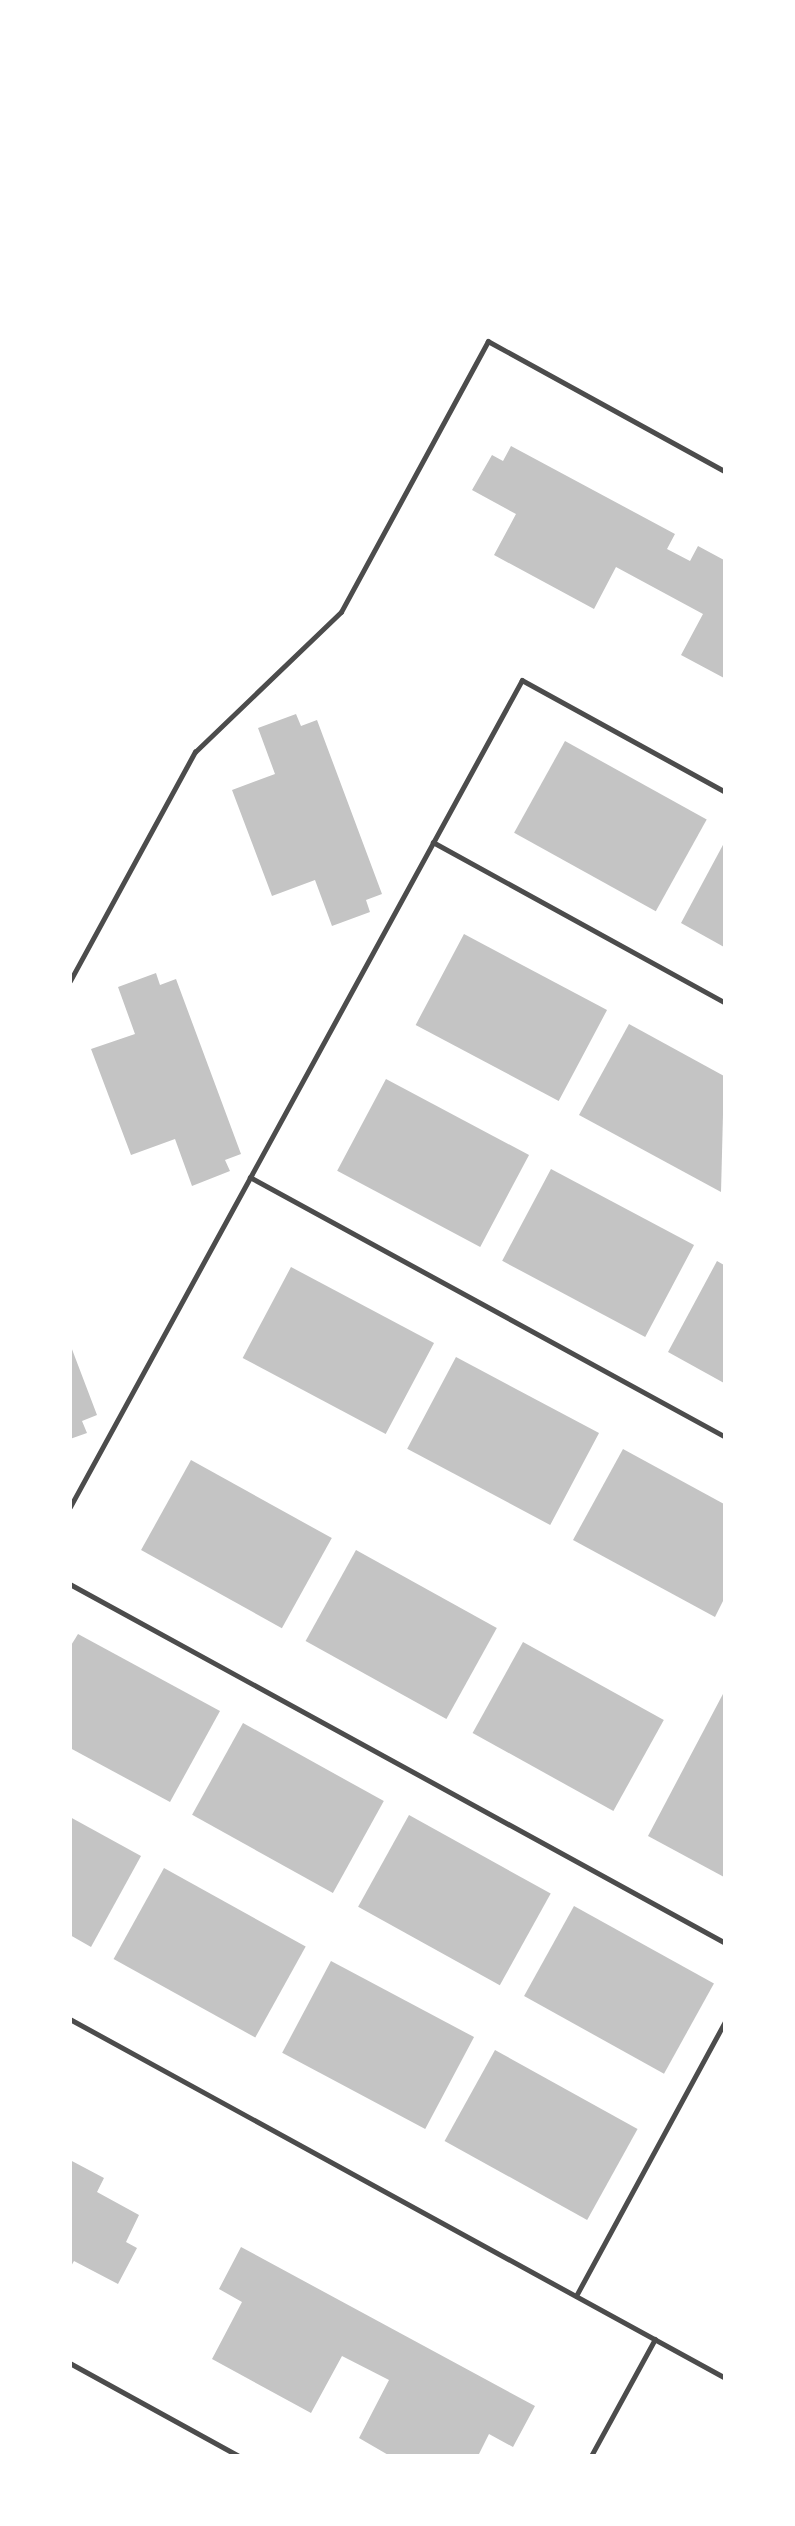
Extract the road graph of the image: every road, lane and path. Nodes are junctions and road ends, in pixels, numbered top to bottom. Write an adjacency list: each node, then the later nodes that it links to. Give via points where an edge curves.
1 (724, 471): 4 (lane, via 488,341 341,612 195,752)
2 (724, 790): 3 (lane, via 522,680)
3 (433, 842): 5 (lane); 6 (lane)
4 (70, 981)
5 (724, 1002)
6 (250, 1177): 7 (lane); 8 (lane)
7 (724, 1436)
8 (70, 1507)
9 (70, 1584): 10 (lane)
10 (724, 1942)
11 (70, 2019): 13 (lane)
12 (724, 2023): 13 (lane)
13 (576, 2296): 14 (lane)
14 (655, 2339): 16 (lane); 18 (lane)
15 (70, 2363): 17 (lane)
16 (724, 2377)
17 (239, 2456)
18 (591, 2456)

